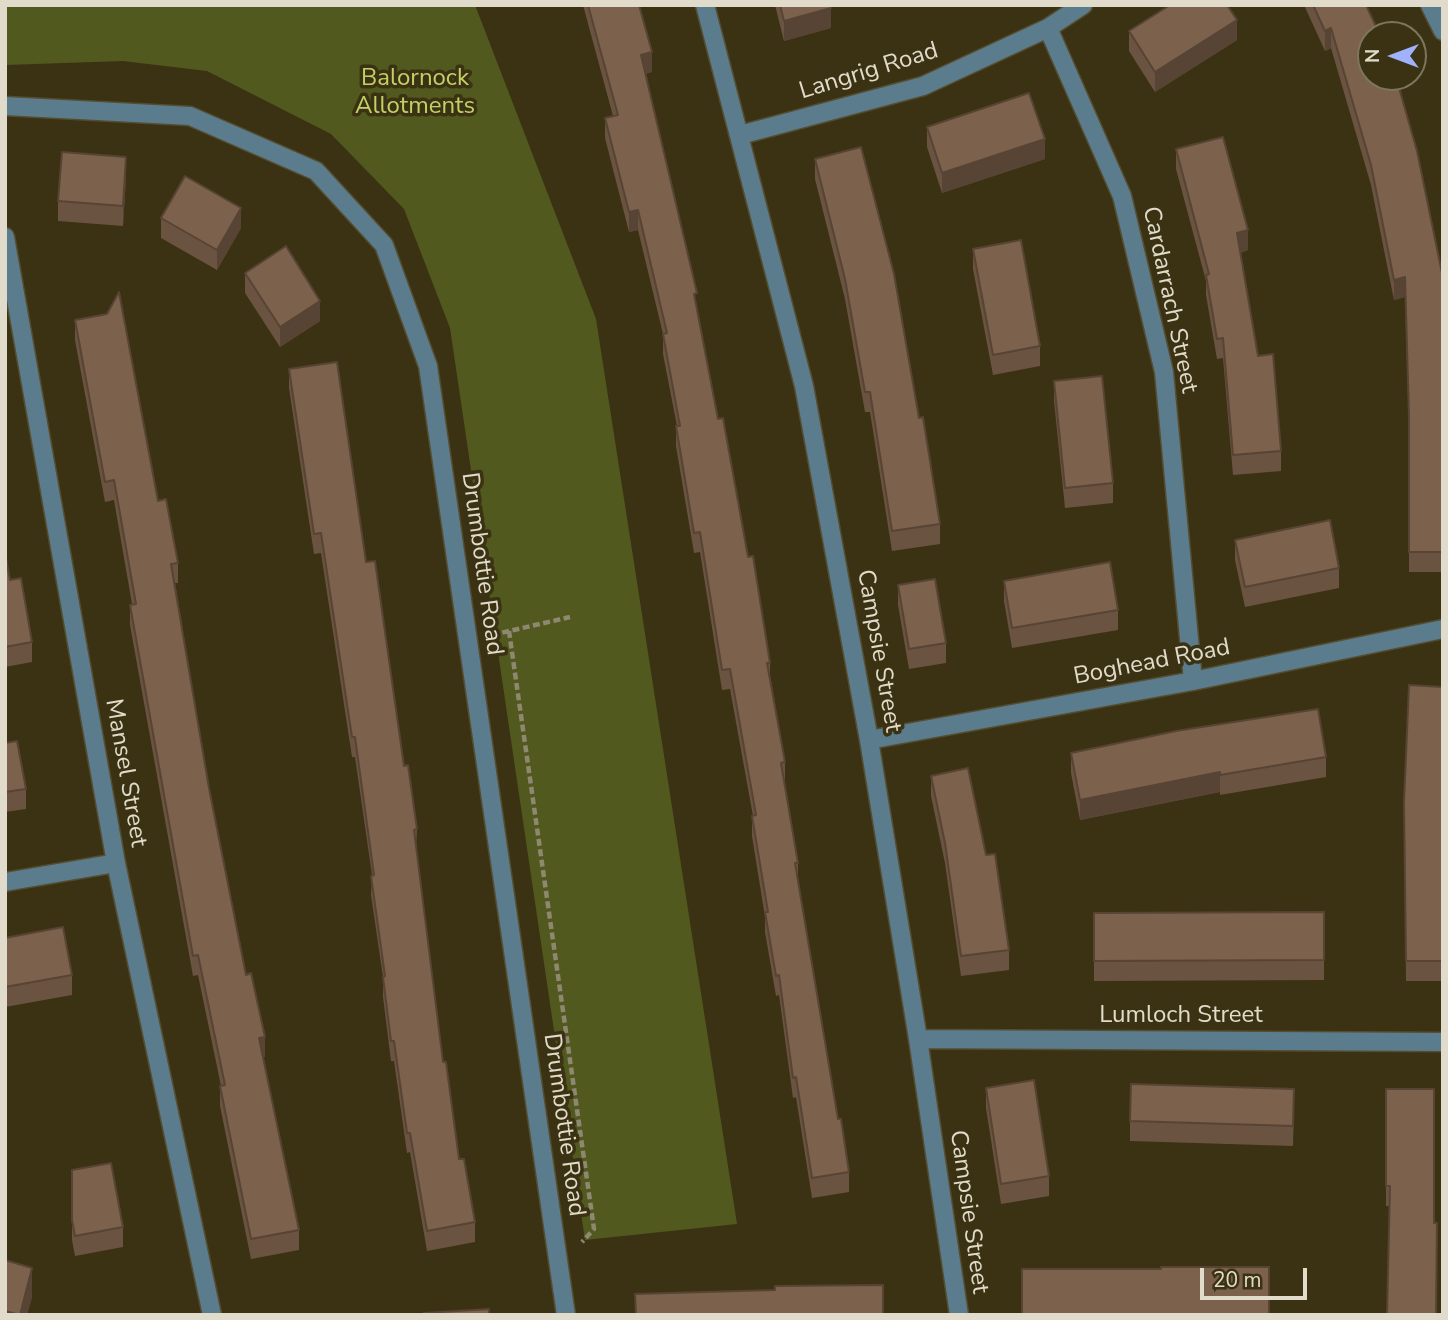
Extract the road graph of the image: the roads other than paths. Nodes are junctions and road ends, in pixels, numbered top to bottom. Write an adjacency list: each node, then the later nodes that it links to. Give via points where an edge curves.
1 (705, 5): 7 (street, Campsie Street)
2 (1083, 5): 4 (street, Langrig Road)
3 (1430, 5): 5 (street)
4 (1048, 28): 7 (street, Langrig Road, via 923,86); 10 (street, Cardarrach Street, via 1122,196 1164,372)
5 (1443, 31)
6 (5, 106): 17 (street, Drumbottie Road, via 190,116 316,171 384,245 428,366)
7 (740, 135): 11 (street, Campsie Street, via 804,387)
8 (5, 237): 12 (street, Mansel Street)
9 (1443, 629): 10 (street, Boghead Road)
10 (1193, 681): 11 (street, Boghead Road)
11 (869, 740): 14 (street, Campsie Street)
12 (116, 863): 13 (street); 16 (street, Mansel Street)
13 (5, 882)
14 (918, 1039): 15 (street, Lumloch Street); 18 (street, Campsie Street)
15 (1443, 1042)
16 (212, 1315)
17 (566, 1315)
18 (959, 1315)

